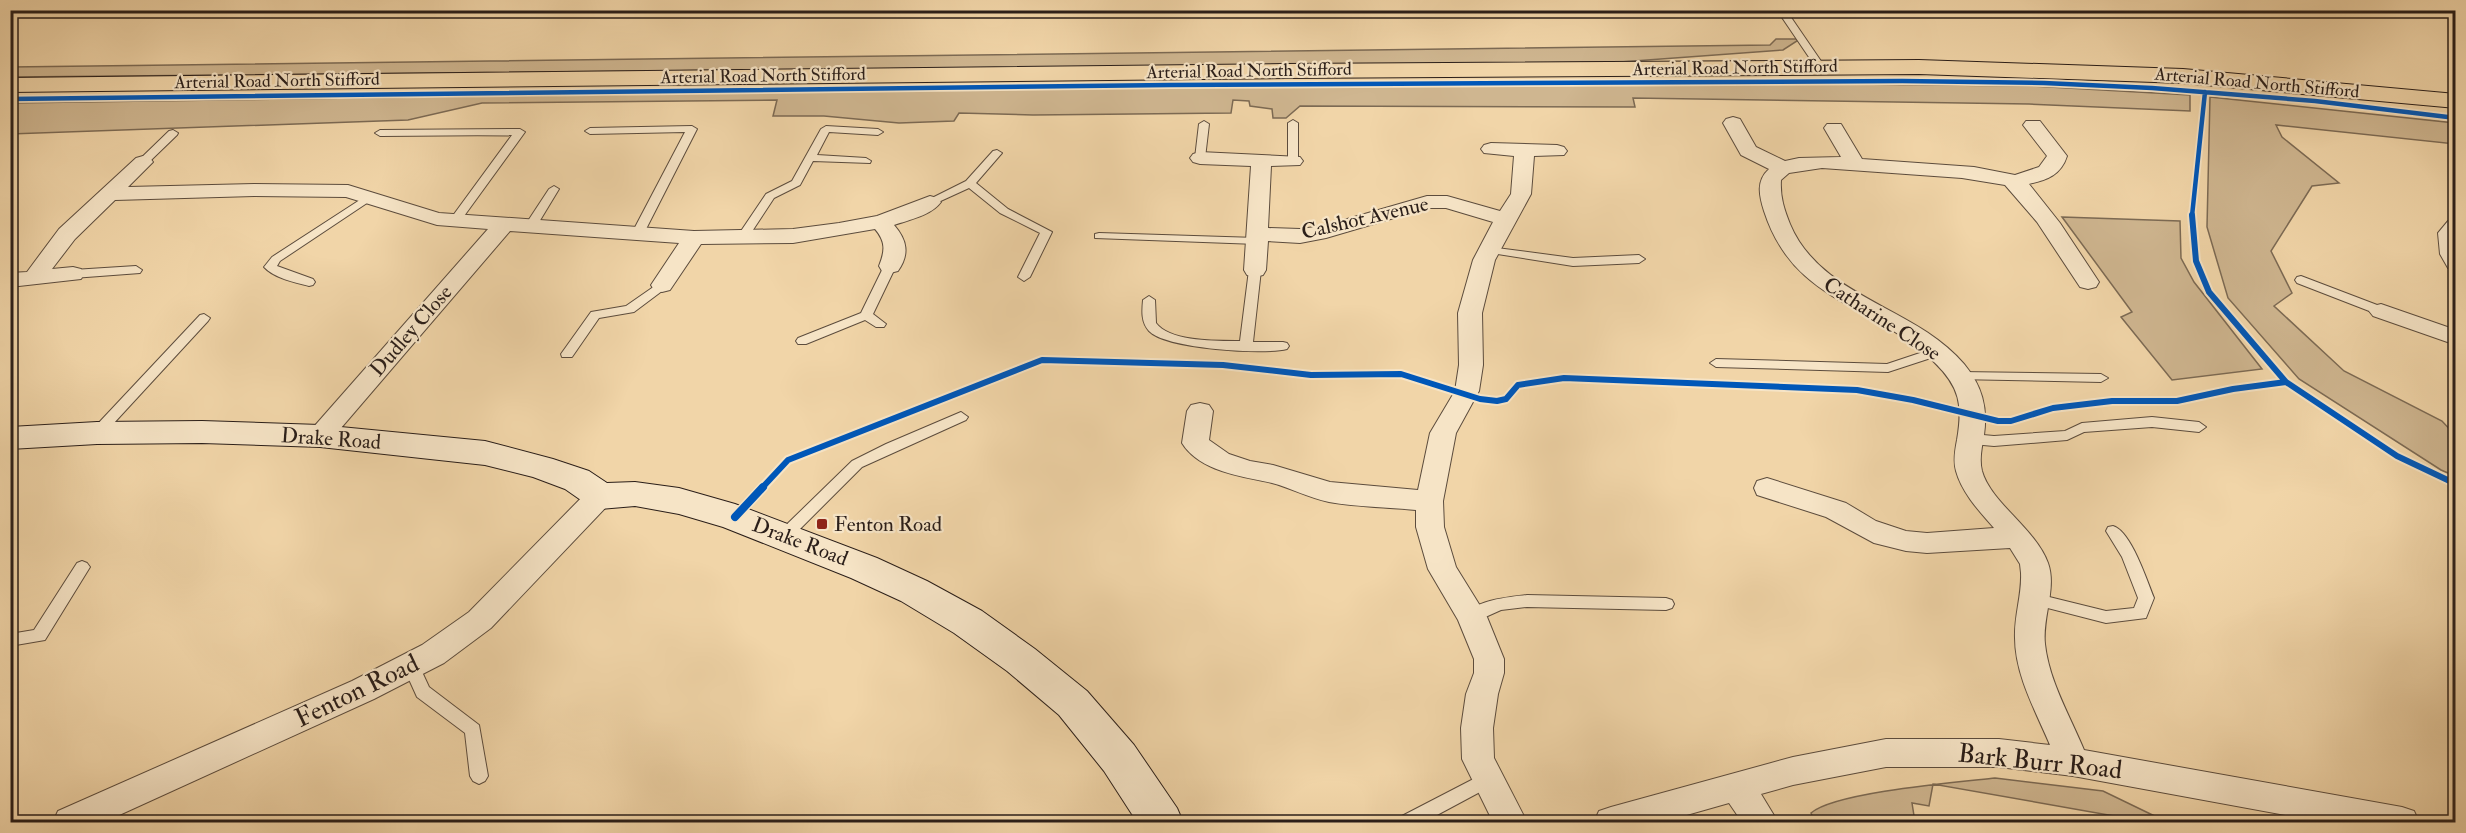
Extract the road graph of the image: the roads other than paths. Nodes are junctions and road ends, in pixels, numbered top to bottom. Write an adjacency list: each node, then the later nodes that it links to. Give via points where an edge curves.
1 (1781, 10): 2 (lane)
2 (1820, 67): 3 (main road, Arterial Road North Stifford); 4 (main road, Arterial Road North Stifford, via 2082,71 2252,81)
3 (10, 84)
4 (2456, 101)
5 (1204, 123): 19 (lane)
6 (1293, 123): 22 (lane)
7 (1733, 123): 25 (street, via 1748,151)
8 (2033, 125): 26 (street, via 2057,156 2056,163 2035,177)
9 (1834, 128): 24 (street)
10 (590, 131): 38 (lane, via 692,129)
11 (878, 132): 18 (lane, via 826,129)
12 (173, 133): 23 (lane)
13 (380, 133): 33 (lane, via 520,132)
14 (1491, 149): 15 (street)
15 (1524, 150): 16 (street); 32 (street, via 1521,194)
16 (1557, 151)
17 (997, 153): 27 (lane)
18 (810, 158): 21 (lane); 40 (lane, via 796,183 770,196)
19 (1200, 158): 20 (street)
20 (1261, 160): 22 (street); 41 (street)
21 (866, 161)
22 (1293, 161)
23 (143, 162): 29 (street)
24 (1855, 164): 25 (street, via 1824,161); 26 (street, via 1963,171)
25 (1783, 168): 66 (street, Catharine Close, via 1772,178 1769,192 1790,248 1804,265 1822,281)
26 (2014, 181): 55 (street, via 2042,212)
27 (970, 183): 31 (lane); 50 (lane, via 1004,211 1046,232)
28 (554, 189): 37 (lane)
29 (110, 194): 30 (street, via 320,189); 51 (street, via 67,234)
30 (369, 197): 33 (street); 54 (lane, via 276,259 270,267)
31 (930, 202): 34 (street)
32 (1506, 219): 41 (street, Calshot Avenue, via 1447,202 1427,202 1326,232); 43 (street)
33 (455, 221): 35 (street)
34 (880, 222): 40 (street, via 793,236); 46 (street, via 896,242)
35 (503, 225): 37 (street); 75 (street, Dudley Close)
36 (2456, 226): 45 (street, via 2449,233)
37 (530, 227): 38 (street)
38 (638, 233): 42 (street)
39 (1099, 236): 41 (lane, Calshot Avenue)
40 (744, 237): 42 (street)
41 (1257, 237): 48 (street)
42 (694, 238): 56 (street)
43 (1488, 250): 44 (lane, via 1573,262); 80 (street, via 1470,313 1467,392 1443,433)
44 (1639, 259)
45 (2456, 263)
46 (890, 266): 59 (lane)
47 (136, 270): 49 (lane)
48 (1255, 270): 64 (lane)
49 (73, 274): 51 (street)
50 (1024, 277)
51 (34, 278): 52 (street)
52 (10, 280)
53 (2301, 280): 58 (lane)
54 (309, 282)
55 (2088, 282)
56 (662, 285): 67 (lane, via 630,309 595,315)
57 (1149, 300): 64 (lane, via 1147,316 1156,332 1179,342)
58 (2381, 311): 62 (street)
59 (866, 315): 61 (lane); 63 (lane)
60 (204, 318): 74 (lane)
61 (880, 324)
62 (2456, 338)
63 (802, 341)
64 (1246, 344): 65 (lane)
65 (1283, 346)
66 (1938, 351): 68 (lane, via 1888,368); 69 (street, Catharine Close)
67 (567, 354)
68 (1716, 363)
69 (1960, 376): 70 (lane); 77 (street, Catharine Close, via 1973,405)
70 (2102, 378)
71 (1200, 411): 80 (street, via 1195,443 1220,460 1329,492)
72 (961, 417): 82 (lane, via 857,464)
73 (2199, 427): 77 (lane, via 2152,422 2082,428 2067,435)
74 (97, 433): 75 (street, Drake Road); 76 (street, Drake Road)
75 (320, 436): 79 (street, Drake Road, via 485,453 578,480)
76 (10, 438)
77 (1972, 439): 83 (street, Catharine Close, via 1968,463 1971,476)
78 (1767, 488): 83 (street, via 1836,510 1884,536 1906,541)
79 (600, 496): 82 (street, Drake Road, via 636,494 679,501); 89 (street, Fenton Road, via 480,620)
80 (1429, 501): 87 (street, via 1430,527 1442,569)
81 (2113, 531): 85 (lane, via 2129,555 2146,598 2139,614 2106,617)
82 (785, 535): 96 (street, Drake Road, via 914,591 968,622 1021,660 1073,703 1119,758)
83 (2016, 537): 85 (street, Catharine Close, via 2035,568)
84 (82, 567): 88 (lane, via 39,636)
85 (2033, 599): 90 (street, Catharine Close, via 2030,646)
86 (1666, 604): 87 (lane, via 1527,601 1498,604)
87 (1472, 617): 92 (street, via 1489,659 1477,728 1478,759)
88 (10, 640)
89 (411, 666): 91 (lane, via 423,692 473,730); 95 (street, Fenton Road)
90 (2073, 762): 93 (street, Bark Burr Road, via 1999,753 1886,753 1793,771); 94 (street, Bark Burr Road)
91 (479, 776)
92 (1487, 780): 97 (lane); 98 (street)
93 (1737, 788): 99 (street, Bark Burr Road); 100 (street)
94 (2385, 821)
95 (70, 822)
96 (1161, 822)
97 (1408, 822)
98 (1510, 822)
99 (1611, 822)
100 (1761, 822)

